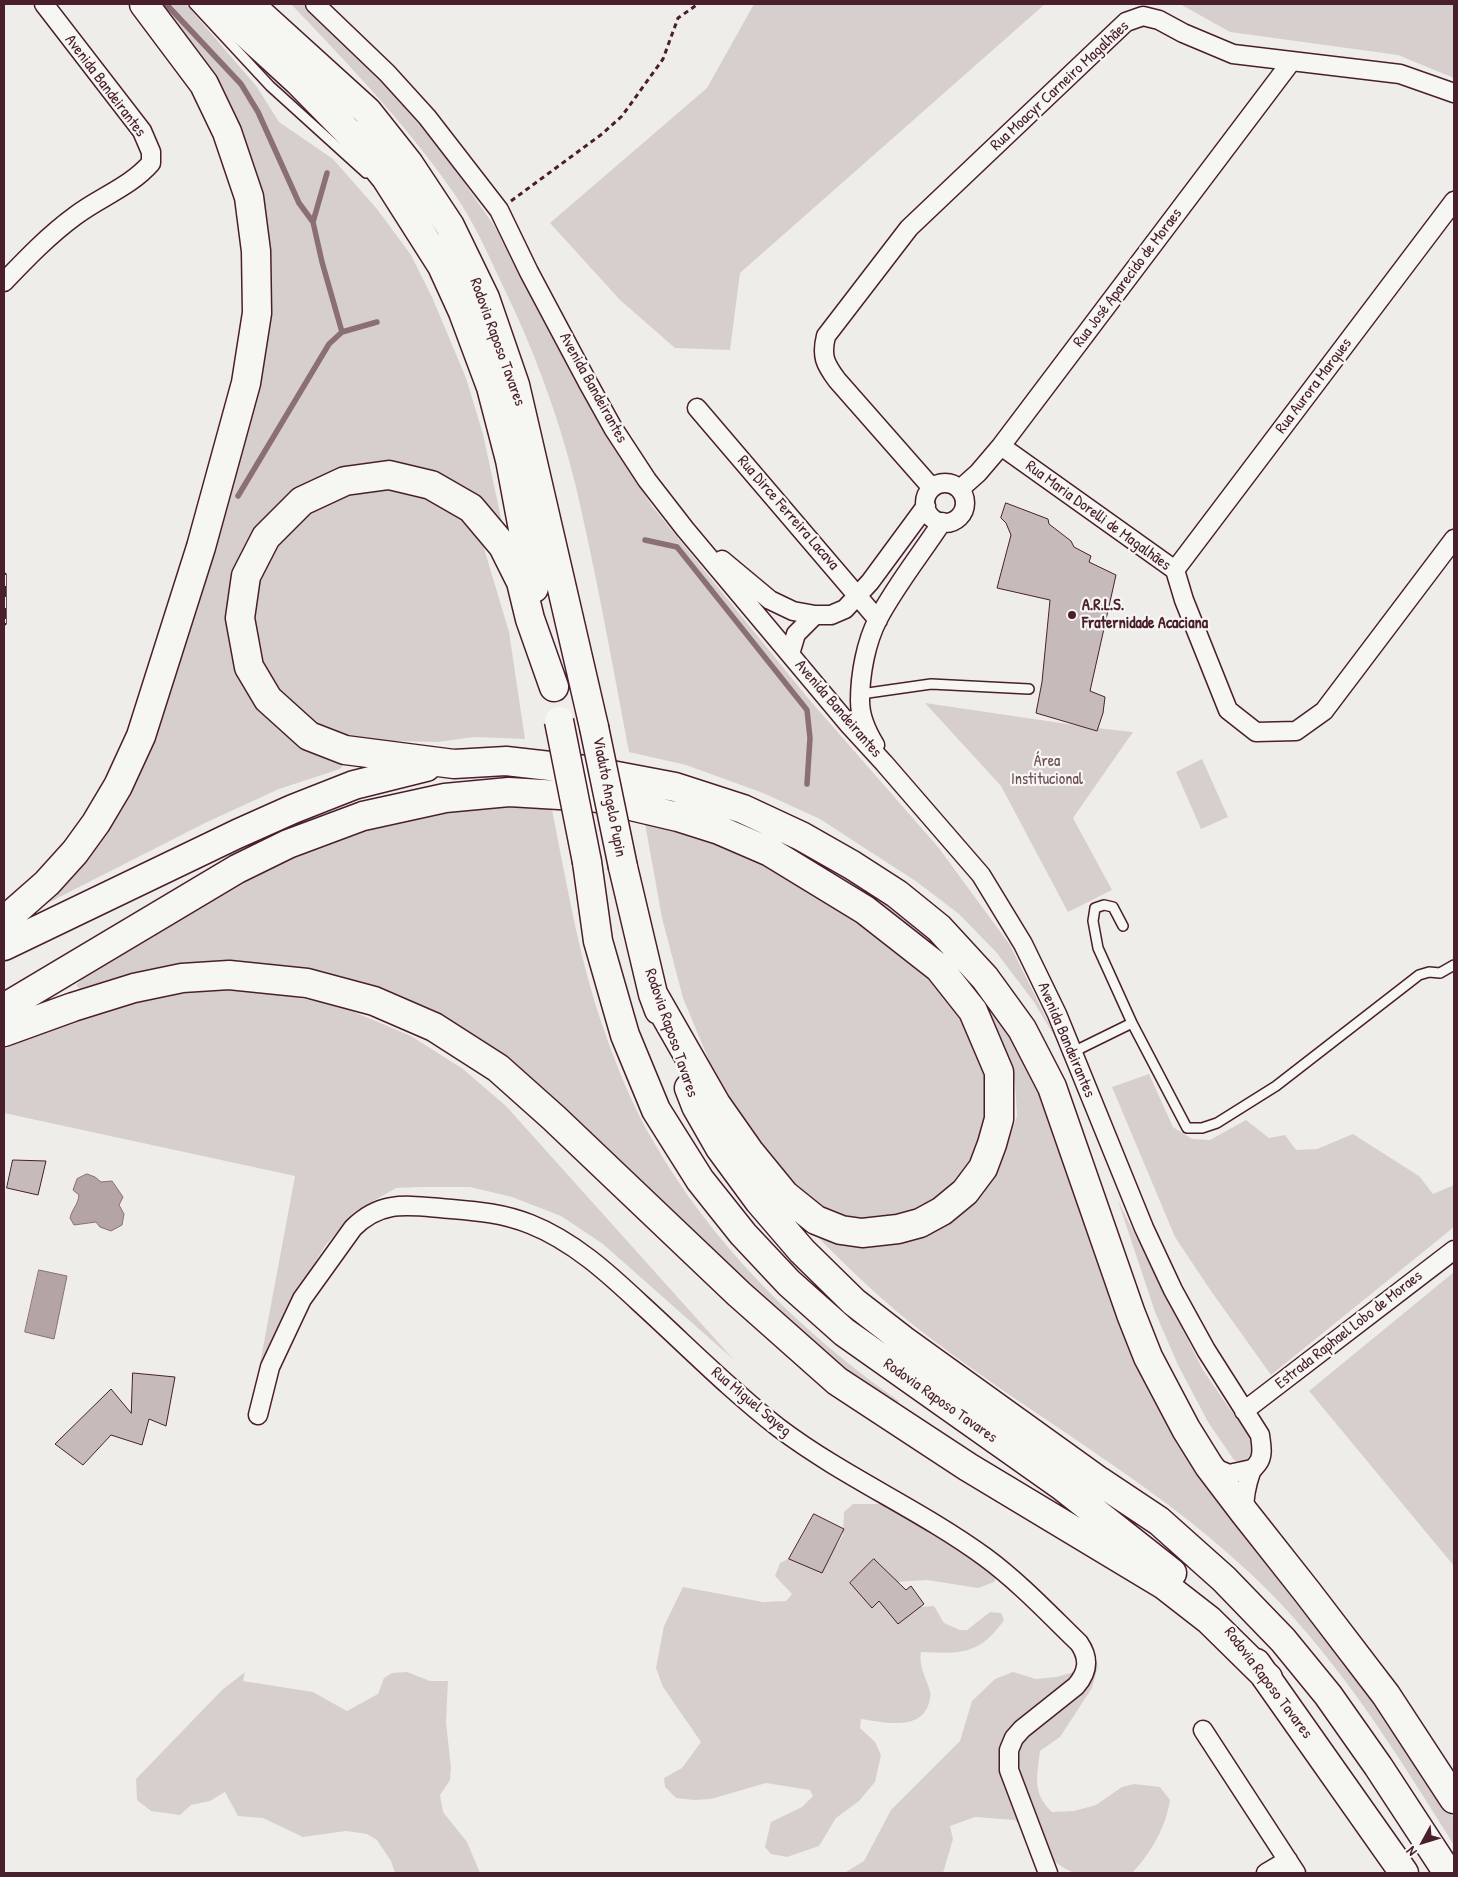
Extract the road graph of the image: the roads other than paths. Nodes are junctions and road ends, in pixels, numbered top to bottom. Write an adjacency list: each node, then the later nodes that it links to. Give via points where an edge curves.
1 (44, 4): 15 (street, Avenida Bandeirantes, via 142,131 152,163 141,175 75,216 40,245)
2 (144, 4): 36 (highway, via 204,84 227,132 249,197 256,251 257,313 248,374 201,547 140,736 118,786 75,852 47,883)
3 (194, 4): 11 (lane, via 270,86)
4 (214, 4): 14 (highway, Rodovia Raposo Tavares, via 350,134 386,178)
5 (249, 4): 10 (highway, Rodovia Raposo Tavares)
6 (268, 4): 10 (street)
7 (315, 4): 22 (street, Avenida Bandeirantes, via 387,73 427,117 499,210 614,428 647,480)
8 (1290, 62): 9 (street, Rua Moacyr Carneiro Magalhães, via 1400,74); 17 (street, Rua José Aparecido de Moraes); 18 (street, Rua Moacyr Carneiro Magalhães, via 1233,54 1159,20 1143,16 1126,22 909,228 826,336 823,349 826,365 837,380)
9 (1454, 93)
10 (366, 111): 32 (highway, Rodovia Raposo Tavares, via 409,164 450,226 485,298 515,385)
11 (371, 178)
12 (389, 200): 14 (lane)
13 (1454, 201): 24 (street, Rua Aurora Marques)
14 (442, 266): 29 (highway, Rodovia Raposo Tavares, via 491,387 510,460)
15 (4, 282)
16 (697, 408): 25 (street, Rua Dirce Ferreira Lacava)
17 (1001, 446): 19 (street, Rua José Aparecido de Moraes); 24 (street, Rua Maria Dorelli de Magalhães)
18 (932, 488): 19 (street, via 950,483); 20 (street, via 927,495)
19 (960, 489): 21 (street, via 965,500 963,512 954,521)
20 (926, 506): 21 (street, via 932,517); 25 (street)
21 (942, 522): 27 (street)
22 (685, 530): 26 (street, via 770,600 793,612); 28 (street, Avenida Bandeirantes)
23 (1454, 539): 24 (street, Rua Maria Dorelli de Magalhães, via 1324,711 1296,731 1256,732 1228,710)
24 (1175, 570)
25 (858, 595): 26 (street, via 845,609 831,615); 27 (street, Rua Dirce Ferreira Lacava)
26 (815, 615): 28 (street, via 796,634)
27 (878, 620): 31 (street, via 865,656)
28 (790, 654): 34 (street, Avenida Bandeirantes)
29 (554, 687): 33 (highway, via 530,619 521,582 504,546 471,508 431,485 389,475 345,481 302,502 266,537 246,576 240,618 249,667 268,699 309,736 345,750); 51 (highway, Rodovia Raposo Tavares, bridge, via 600,950 625,1035 656,1110 700,1180 743,1234 844,1332 1062,1486 1177,1578 1230,1630)
30 (1029, 689): 31 (lane, via 931,684)
31 (861, 694): 34 (street, via 866,729)
32 (594, 727): 35 (highway, Viaduto Angelo Pupin, bridge)
33 (440, 763): 38 (highway, via 354,785 293,809); 48 (highway, via 506,760 586,770 674,787 743,809 852,865 897,894 939,928 985,978 1022,1029 1052,1087 1148,1357)
34 (884, 763): 44 (street, Avenida Bandeirantes, via 982,875 1022,944)
35 (623, 867): 40 (highway, Rodovia Raposo Tavares)
36 (4, 920)
37 (1123, 926): 42 (lane, via 1113,907 1095,908 1093,921 1098,948)
38 (4, 946)
39 (1454, 965): 42 (lane, via 1440,973 1419,975 1276,1086 1217,1123 1202,1128 1187,1128)
40 (654, 994): 41 (highway, via 716,1104 749,1151 785,1195 816,1220 862,1234 920,1223 942,1211 965,1192 983,1168 999,1119 999,1072 973,1011 939,968 865,910 770,852 695,822 593,797 509,792 445,798 363,816 288,844 237,869); 58 (highway, Rodovia Raposo Tavares, via 696,1106 720,1148 802,1251 854,1302 1158,1521 1224,1579 1283,1640 1328,1695)
41 (4, 1008)
42 (1132, 1023): 44 (lane)
43 (4, 1032): 51 (highway, via 134,988 182,978 229,975 307,983 374,1000 434,1027 498,1068 739,1294 837,1381 1164,1586 1208,1620)
44 (1073, 1052): 46 (street, Avenida Bandeirantes, via 1144,1228 1173,1290)
45 (1454, 1250): 46 (street, Estrada Raphael Lobo de Moraes)
46 (1244, 1411): 49 (street, Avenida Bandeirantes, via 1260,1435 1260,1461)
47 (258, 1415): 55 (street, Rua Miguel Sayeg, via 270,1367 302,1299 353,1228 380,1209 401,1205 493,1213 531,1225 564,1242 601,1267 778,1427 986,1557 1079,1643 1087,1660 1082,1679 1022,1729 1009,1750 1009,1770)
48 (1209, 1466): 49 (street, via 1229,1474); 50 (highway)
49 (1252, 1469): 50 (street, Avenida Bandeirantes, via 1244,1494)
50 (1244, 1512): 53 (highway, via 1386,1694)
51 (1268, 1678): 57 (highway, Rodovia Raposo Tavares)
52 (1204, 1730): 54 (street)
53 (1454, 1800)
54 (1292, 1867): 56 (street)
55 (1048, 1873)
56 (1266, 1873)
57 (1404, 1873)
58 (1448, 1873)

